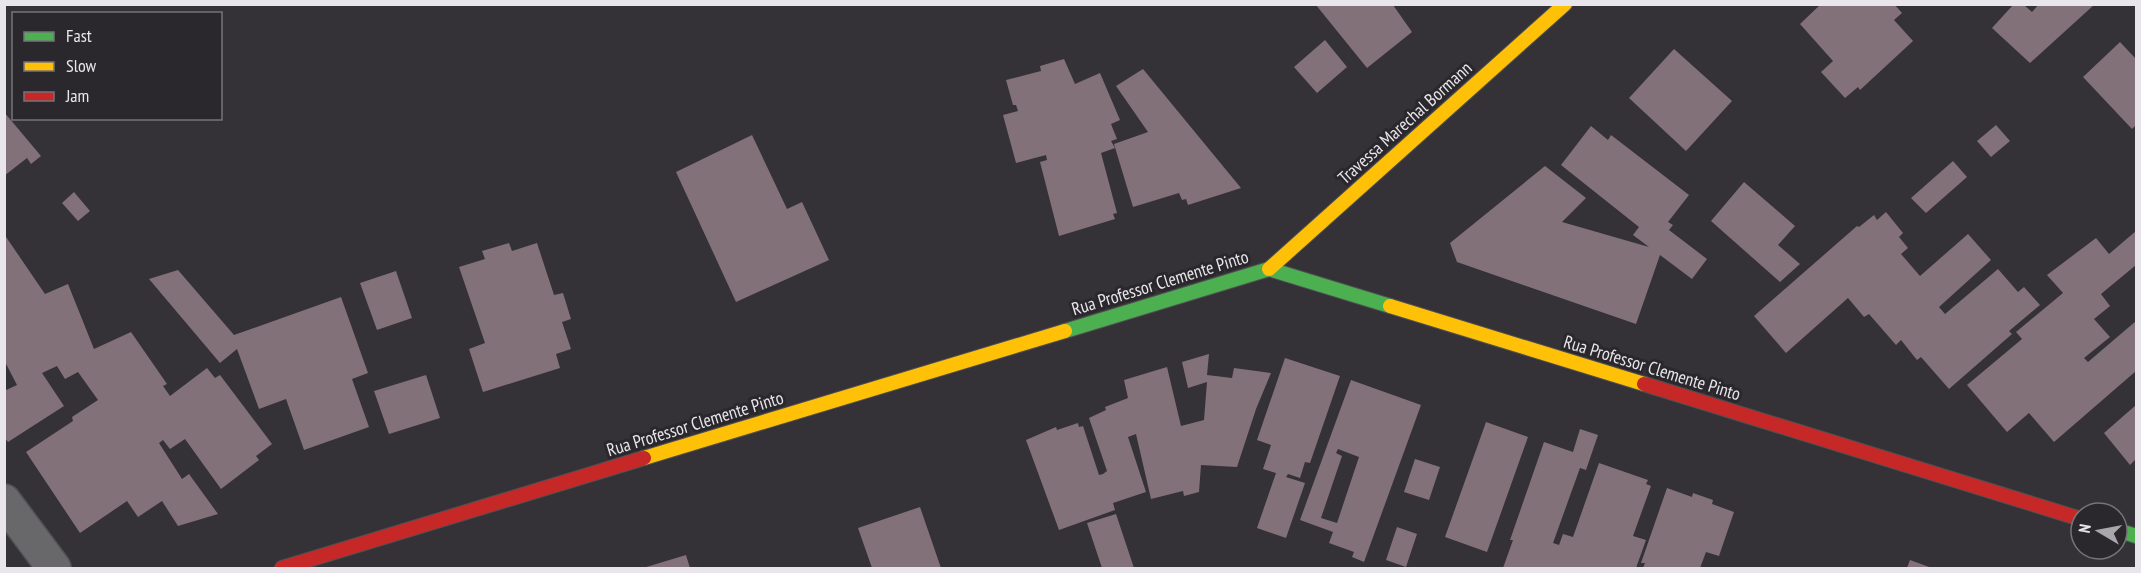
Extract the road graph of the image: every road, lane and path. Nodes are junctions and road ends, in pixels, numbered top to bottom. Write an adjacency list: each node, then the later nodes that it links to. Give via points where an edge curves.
1 (1565, 4): 2 (street, Travessa Marechal Bormann)
2 (1269, 269): 4 (street, Rua Professor Clemente Pinto); 6 (street, Rua Professor Clemente Pinto)
3 (4, 501): 5 (street)
4 (2069, 515)
5 (54, 568)
6 (282, 568)

